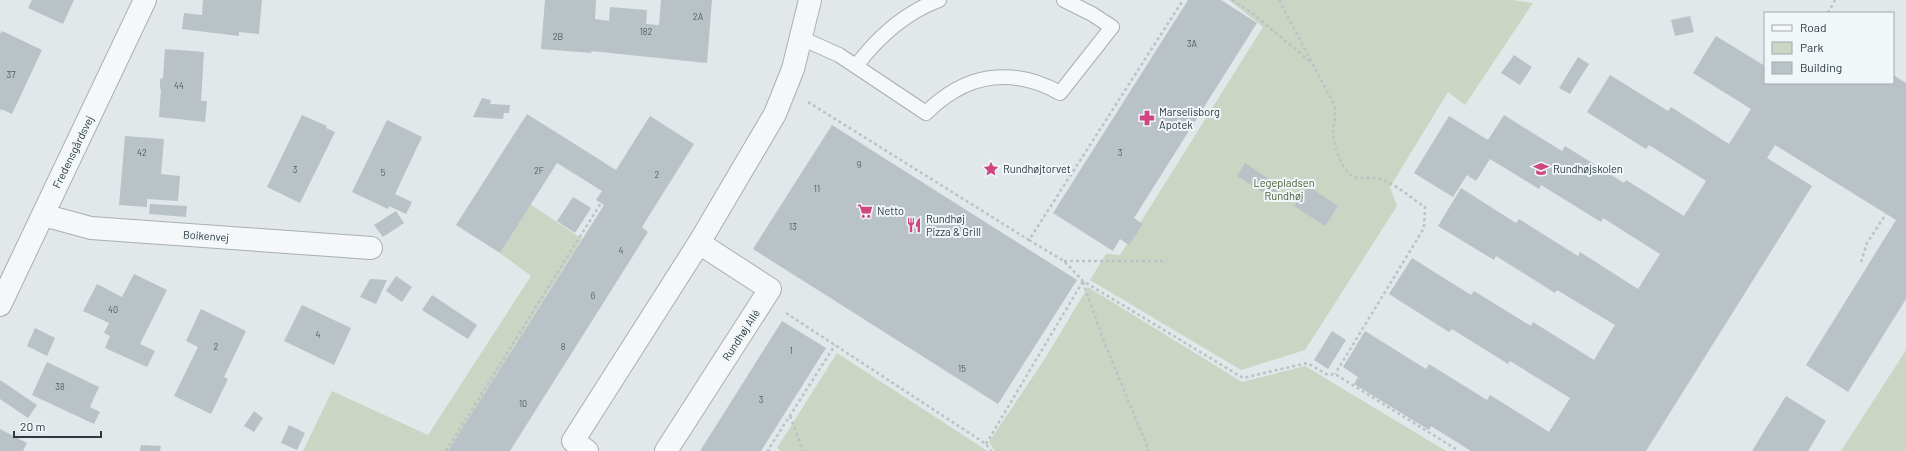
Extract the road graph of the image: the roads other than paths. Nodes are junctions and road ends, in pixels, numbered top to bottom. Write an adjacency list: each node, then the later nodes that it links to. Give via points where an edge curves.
1 (145, 0): 7 (street, Fredensgårdsvej)
2 (810, 0): 5 (street)
3 (939, 0): 6 (lane, via 909,15 889,29)
4 (1064, 0): 6 (lane, via 1112,27 1060,93 1043,84 1024,79 986,78 953,91 926,113)
5 (801, 38): 6 (lane, via 839,55); 8 (street, via 793,69 775,114)
6 (856, 66)
7 (43, 215): 9 (street, Boikenvej, via 91,228); 10 (street, Fredensgårdsvej)
8 (699, 244): 11 (street, via 573,441); 12 (street, Rundhøj Allé, via 770,289)
9 (371, 248)
10 (0, 305)
11 (587, 451)
12 (666, 451)

